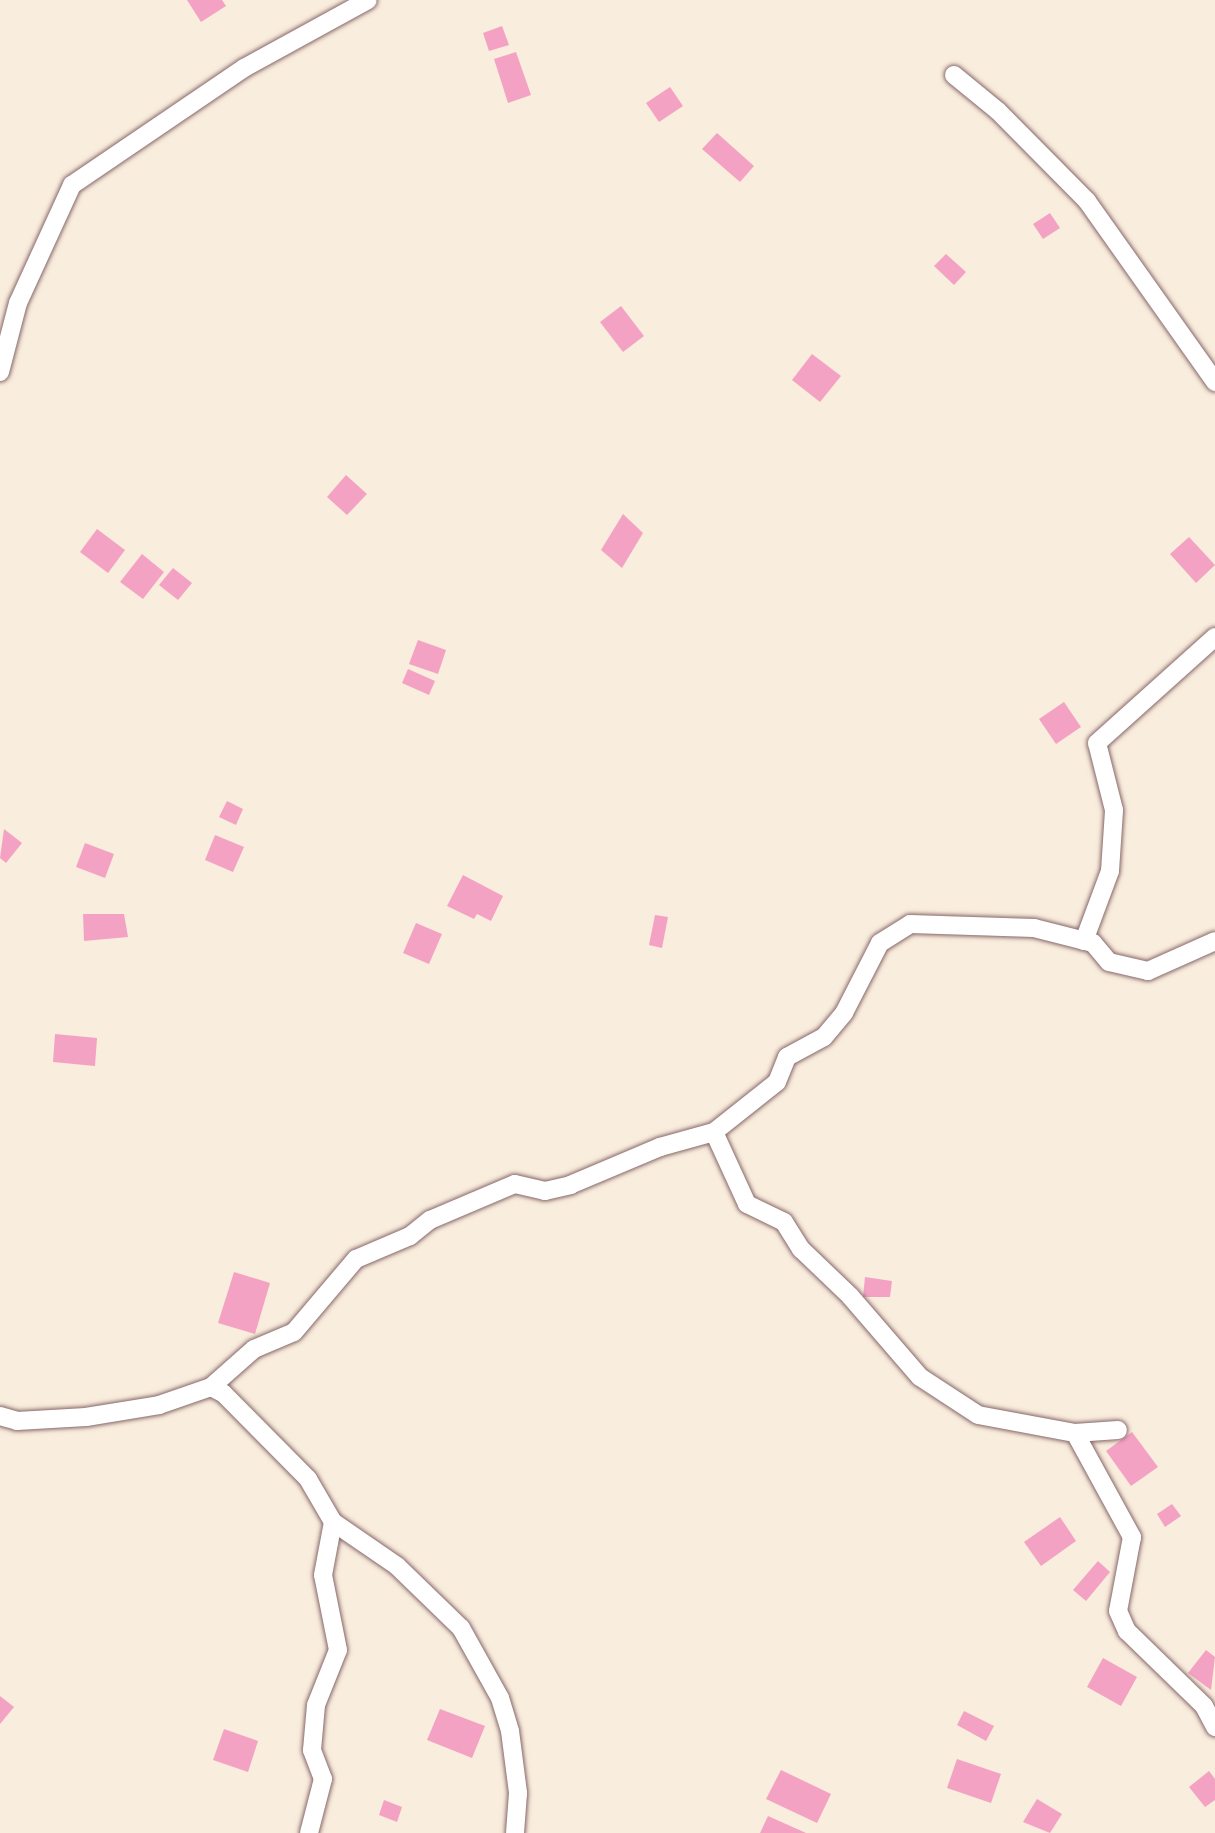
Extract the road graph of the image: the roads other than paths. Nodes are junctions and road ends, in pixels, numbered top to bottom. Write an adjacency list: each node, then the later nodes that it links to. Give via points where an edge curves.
1 (368, 0): 3 (street, via 244,68 72,185 18,303)
2 (954, 75): 4 (street, via 998,111 1087,201)
3 (0, 372)
4 (1215, 382)
5 (1215, 637): 6 (street, via 1097,743 1114,810 1105,892)
6 (1084, 941): 7 (street, via 1109,962 1148,971); 8 (street, via 1034,928 910,924 880,943 844,1013 824,1037 787,1057 777,1082)
7 (1215, 941)
8 (714, 1132): 9 (street, via 660,1147 570,1185 545,1191 515,1184 430,1220 410,1236 356,1259 294,1332 254,1349); 12 (street, via 747,1204 784,1222 801,1249 920,1377 978,1415)
9 (211, 1387): 10 (street, via 159,1405 86,1417 17,1421); 13 (street, via 255,1422 308,1479)
10 (0, 1416)
11 (1118, 1430): 12 (street)
12 (1075, 1433): 14 (street, via 1132,1537 1118,1611 1127,1631 1195,1697)
13 (333, 1522): 15 (street, via 323,1575 338,1650 316,1705 312,1750 323,1779); 16 (street, via 397,1566 461,1628 500,1698 510,1731 518,1793)
14 (1215, 1727)
15 (309, 1833)
16 (515, 1833)

